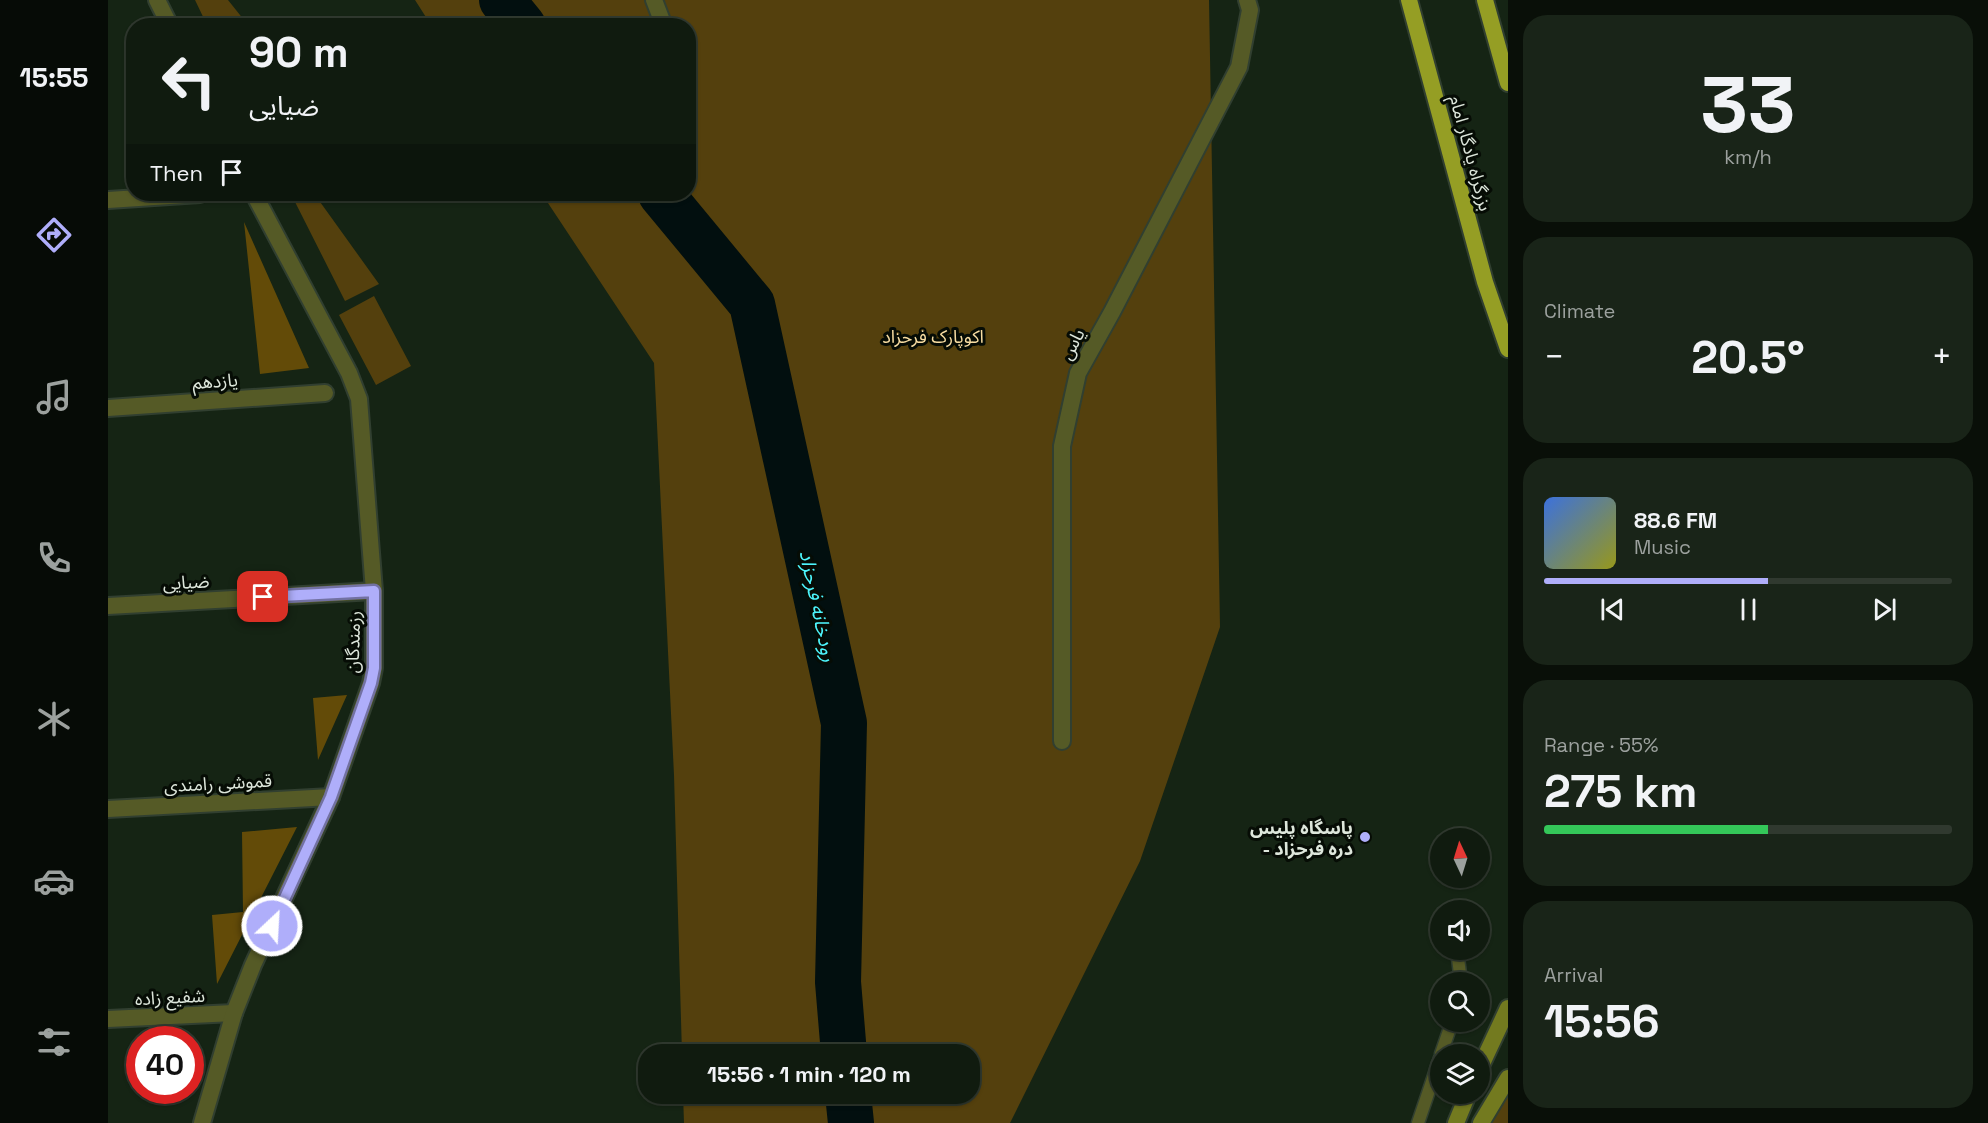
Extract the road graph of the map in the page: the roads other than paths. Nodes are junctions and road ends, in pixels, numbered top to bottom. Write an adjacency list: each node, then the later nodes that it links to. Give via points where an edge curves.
1 (157, 0): 6 (street)
2 (654, 0): 7 (street)
3 (1247, 0): 17 (street, یاس, via 1250,10 1239,67 1078,373 1062,446)
4 (1409, 0): 12 (highway, بزرگراه یادگار امام, via 1485,282)
5 (1485, 0): 8 (highway)
6 (166, 18)
7 (660, 18)
8 (1508, 84)
9 (126, 199): 10 (street)
10 (108, 200)
11 (258, 201): 15 (street, رزمندگان, via 356,388)
12 (1508, 349)
13 (325, 393): 14 (street, یازدهم)
14 (108, 408)
15 (374, 591): 16 (street, ضیایی); 18 (street, رزمندگان, via 371,683)
16 (108, 606)
17 (1062, 741)
18 (331, 797): 19 (street, قموشی رامندی); 21 (street, رزمندگان)
19 (108, 809)
20 (1508, 1008): 23 (main road)
21 (234, 1013): 22 (street, شفیع زاده); 27 (street, رزمندگان)
22 (108, 1019)
23 (1490, 1046)
24 (1508, 1078): 30 (main road)
25 (1430, 1088): 28 (lane)
26 (1464, 1104): 29 (main road)
27 (202, 1123)
28 (1418, 1123)
29 (1456, 1123)
30 (1481, 1123)

